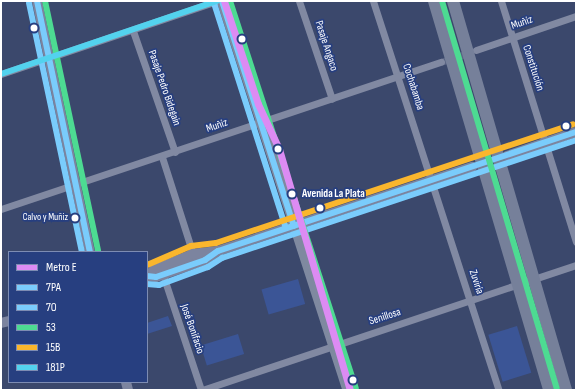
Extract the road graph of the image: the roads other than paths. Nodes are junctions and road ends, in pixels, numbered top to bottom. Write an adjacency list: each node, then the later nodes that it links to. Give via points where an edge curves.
1 (37, 1): 13 (main road)
2 (217, 1): 10 (street)
3 (222, 1): 18 (main road)
4 (299, 1): 17 (street, Pasaje Angaco)
5 (373, 1): 16 (street, Cochabamba)
6 (434, 1): 42 (highway, bridge)
7 (453, 1): 43 (highway, bridge)
8 (501, 1): 11 (street, Constitución)
9 (576, 16): 11 (street, Muñiz)
10 (132, 31): 13 (street); 21 (street, Pasaje Pedro Bidegain)
11 (512, 39): 12 (street, Muñiz); 20 (street, Constitución)
12 (476, 50)
13 (48, 59): 15 (street); 26 (main road)
14 (440, 62): 16 (street, Muñiz)
15 (1, 74)
16 (398, 75): 17 (street, Muñiz); 25 (street, Cochabamba)
17 (332, 99): 18 (street, Muñiz)
18 (262, 122): 21 (street, Muñiz); 28 (main road)
19 (576, 132): 20 (main road)
20 (545, 142): 22 (main road); 29 (street, Constitución)
21 (175, 152): 23 (street, Muñiz)
22 (507, 156)
23 (162, 157): 26 (street, Muñiz); 32 (street)
24 (472, 167): 25 (main road)
25 (431, 180): 28 (main road); 37 (street, Zuviría)
26 (74, 185): 27 (street, Muñiz); 30 (main road)
27 (1, 209)
28 (294, 226): 31 (main road); 38 (main road)
29 (576, 242)
30 (90, 251)
31 (218, 251): 32 (main road); 35 (main road, via 205,260)
32 (190, 256): 34 (main road, via 154,270); 35 (main road, via 182,263 164,270)
33 (576, 265): 37 (street, Senillosa)
34 (148, 275)
35 (163, 275): 36 (main road); 39 (street, José Bonifacio)
36 (148, 276)
37 (470, 301): 38 (street, Senillosa); 41 (street, Zuviría)
38 (334, 345): 39 (street, Senillosa); 40 (main road)
39 (202, 390)
40 (348, 390)
41 (499, 390)
42 (549, 390)
43 (566, 390)

